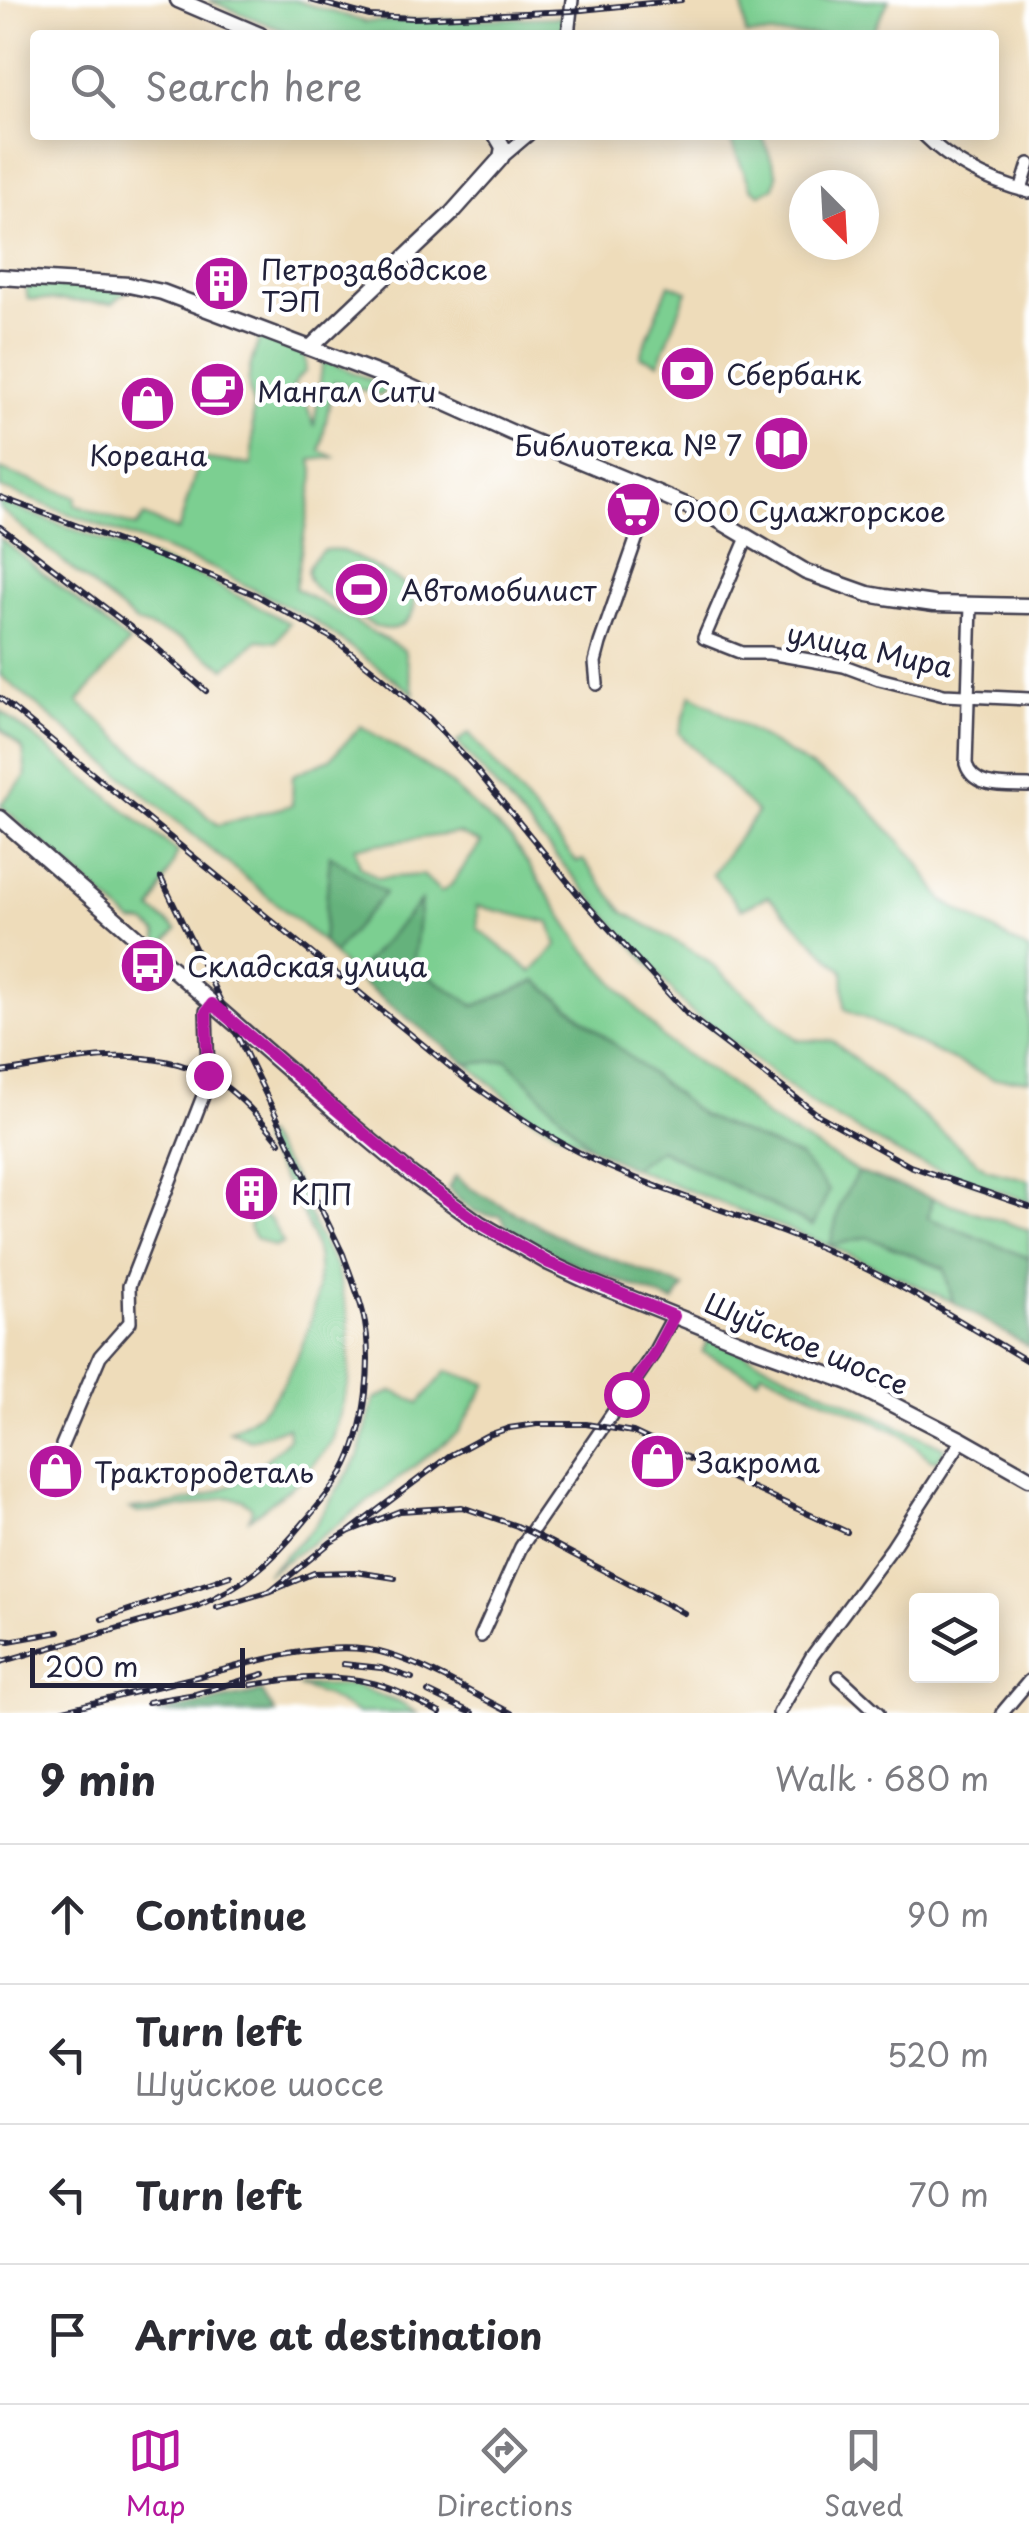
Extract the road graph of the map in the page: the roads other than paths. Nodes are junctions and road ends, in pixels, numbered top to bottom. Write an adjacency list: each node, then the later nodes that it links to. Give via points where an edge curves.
1 (178, 0): 3 (main road)
2 (572, 0): 4 (street)
3 (248, 30)
4 (569, 30)
5 (499, 140): 8 (main road)
6 (522, 140): 8 (street)
7 (929, 140): 10 (street, via 993,182)
8 (502, 158): 12 (main road)
9 (1029, 164): 10 (street)
10 (1025, 191)
11 (0, 277): 12 (main road, via 162,292)
12 (312, 347): 13 (main road)
13 (653, 491): 14 (main road); 17 (street, via 594,662)
14 (747, 538): 15 (main road, via 806,572 868,594); 18 (street, улица Мира, via 704,638 742,653 844,666 914,689)
15 (971, 605): 16 (main road); 18 (street)
16 (1029, 606)
17 (597, 684)
18 (968, 695): 19 (street, улица Мира); 20 (street, via 968,773 979,781)
19 (1029, 699)
20 (1029, 786)
21 (0, 818): 22 (main road, Шуйское шоссе)
22 (212, 1004): 23 (main road, Шуйское шоссе, via 412,1174 480,1223 549,1263); 25 (street, via 206,1012 205,1091 129,1286 130,1322 100,1356)
23 (674, 1316): 24 (main road, Шуйское шоссе, via 849,1382); 27 (street, via 521,1547)
24 (962, 1440): 26 (main road, Шуйское шоссе); 30 (street)
25 (62, 1445)
26 (1029, 1478)
27 (481, 1636)
28 (838, 1677): 31 (street)
29 (1029, 1681): 32 (street)
30 (780, 1713)
31 (878, 1713)
32 (1002, 1713)

